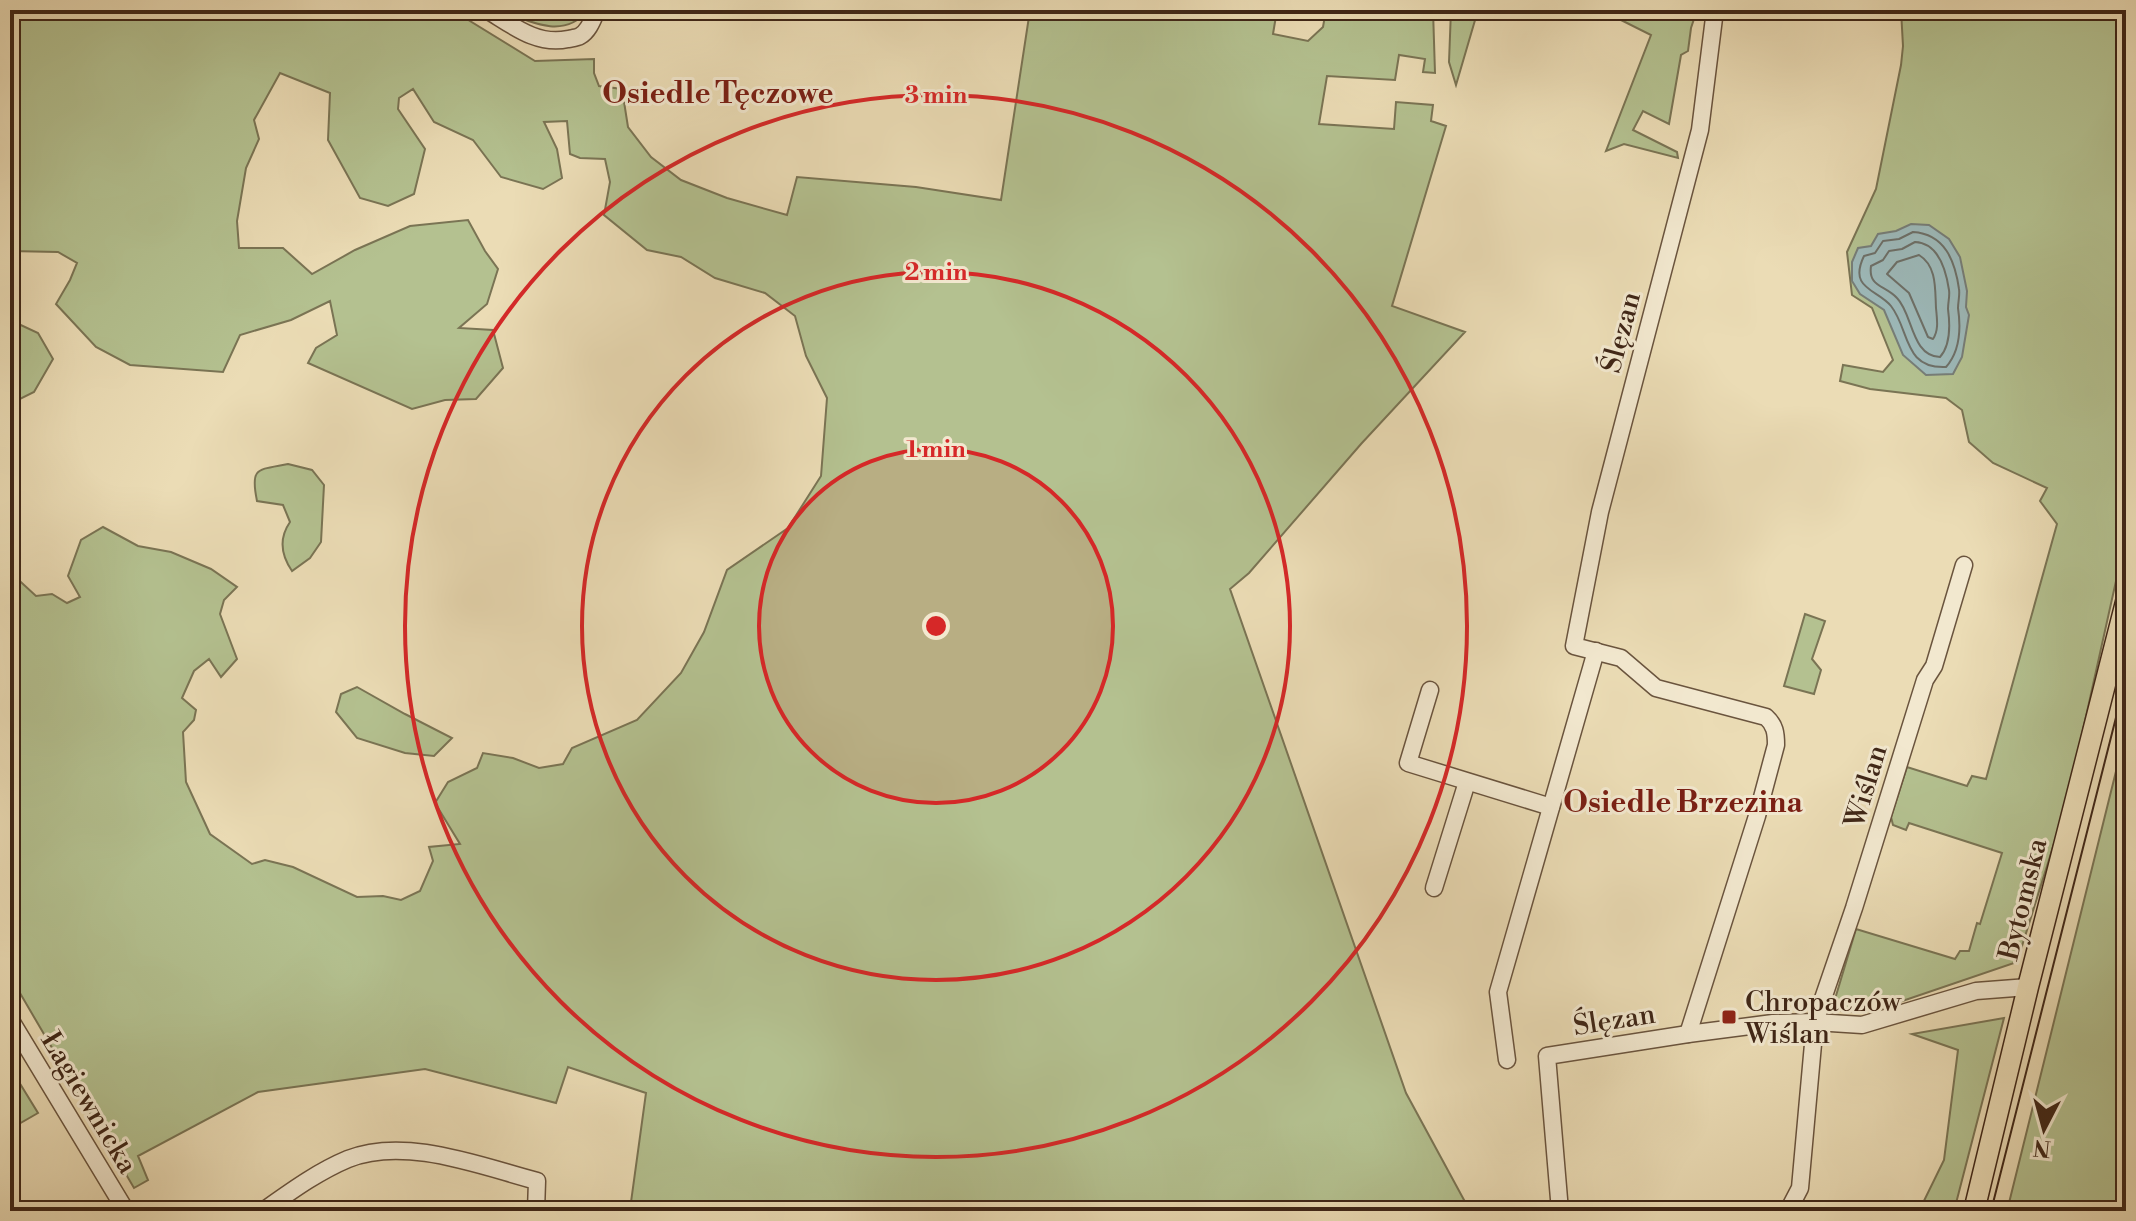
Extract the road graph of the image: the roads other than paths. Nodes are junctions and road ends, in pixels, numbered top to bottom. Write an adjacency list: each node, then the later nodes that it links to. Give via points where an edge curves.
1 (487, 10): 2 (street, via 525,33 561,40 580,36)
2 (597, 10)
3 (1715, 10): 6 (street, Ślęzan, via 1700,130 1600,512 1574,646)
4 (1964, 565): 13 (street, Wiślan)
5 (2126, 602): 11 (main road, Bytomska)
6 (1596, 651): 9 (street); 14 (street, Ślęzan, via 1621,658 1656,688 1766,717 1776,734 1757,816)
7 (1430, 690): 8 (street, via 1408,763)
8 (1467, 782): 9 (street); 10 (street)
9 (1551, 807): 15 (street, via 1498,992)
10 (1434, 888)
11 (2028, 987): 13 (street, Ślęzan, via 1976,991 1862,1025); 21 (main road, Bytomska)
12 (10, 1019): 16 (street, Łagiewnicka)
13 (1815, 1022): 14 (street, Ślęzan); 20 (street, Wiślan, via 1800,1188)
14 (1688, 1034): 19 (street, Ślęzan, via 1547,1056)
15 (1507, 1060)
16 (126, 1211)
17 (263, 1211): 18 (street, via 350,1158 408,1150 537,1181)
18 (536, 1211)
19 (1560, 1211)
20 (1788, 1211)
21 (1974, 1211)

